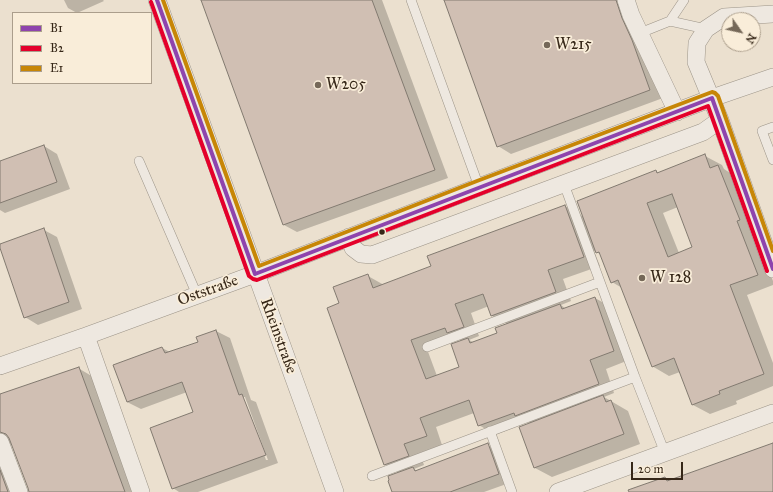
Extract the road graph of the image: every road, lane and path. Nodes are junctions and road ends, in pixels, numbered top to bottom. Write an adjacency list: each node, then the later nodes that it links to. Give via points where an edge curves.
1 (157, 0): 20 (street, Rheinstraße)
2 (411, 0): 17 (lane)
3 (626, 0): 8 (street)
4 (684, 0): 6 (lane)
5 (773, 14): 7 (street, via 724,17)
6 (670, 21): 7 (lane); 8 (lane)
7 (706, 29): 10 (street, via 696,42 696,62)
8 (640, 33): 11 (street)
9 (773, 77): 10 (street, Oststraße)
10 (712, 98): 11 (street, Oststraße); 12 (street)
11 (677, 112): 17 (street, Oststraße)
12 (720, 120): 16 (street, via 703,132); 19 (street)
13 (773, 127): 14 (lane, via 762,131)
14 (773, 160)
15 (139, 161): 22 (lane)
16 (564, 184): 18 (street, via 372,255 361,254 353,248); 21 (lane)
17 (479, 187): 18 (street, Oststraße)
18 (349, 237): 20 (street, Oststraße)
19 (773, 269)
20 (255, 274): 22 (street, Oststraße); 34 (street, Rheinstraße)
21 (600, 282): 24 (lane); 26 (lane)
22 (197, 296): 23 (street, Oststraße)
23 (86, 336): 25 (street, Oststraße); 33 (street)
24 (427, 347)
25 (0, 366)
26 (635, 377): 28 (lane); 30 (lane)
27 (773, 413): 30 (street)
28 (490, 431): 31 (lane); 35 (lane)
29 (0, 442): 32 (street)
30 (665, 453): 36 (street)
31 (372, 476)
32 (19, 492)
33 (141, 492)
34 (335, 492)
35 (512, 492)
36 (558, 492)

